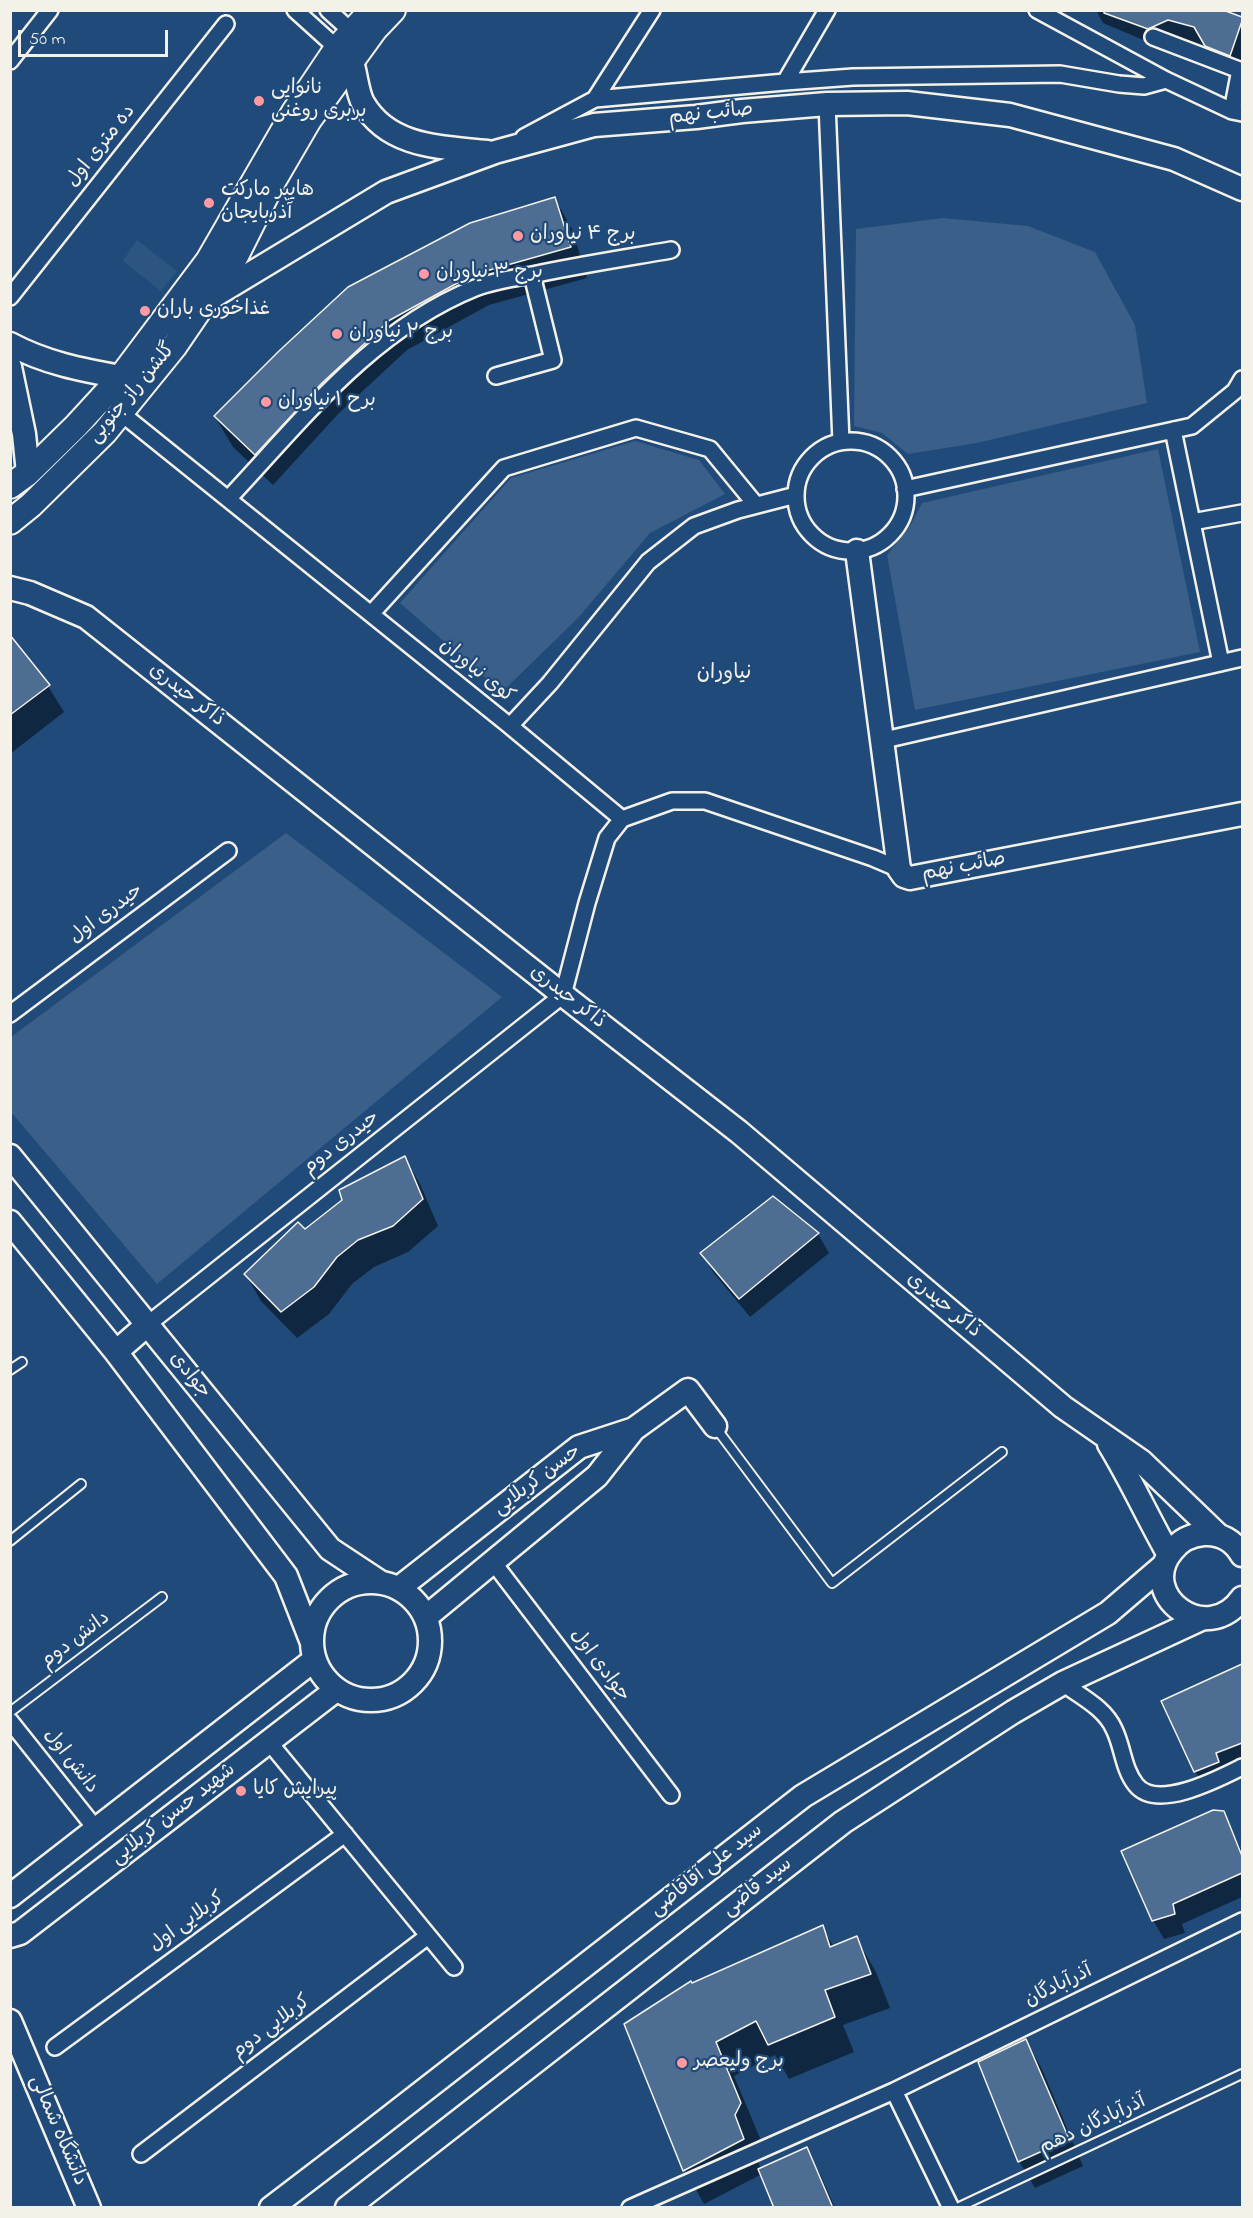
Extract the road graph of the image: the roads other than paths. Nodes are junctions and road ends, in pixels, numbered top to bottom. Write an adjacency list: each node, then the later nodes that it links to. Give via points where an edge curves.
1 (50, 10): 12 (street)
2 (295, 10): 11 (street)
3 (328, 10): 11 (street)
4 (372, 10): 11 (main road, گلشن راز جنوبی)
5 (393, 10): 11 (main road, گلشن راز جنوبی, via 375,29)
6 (652, 10): 16 (street)
7 (827, 10): 15 (street)
8 (1036, 10): 14 (street)
9 (226, 24): 23 (street, ده متری اول)
10 (1153, 37): 13 (street)
11 (347, 47): 19 (street, via 363,102 386,129 424,146); 24 (main road, گلشن راز جنوبی, via 236,256); 28 (main road, گلشن راز جنوبی, via 294,112 208,261)
12 (10, 61)
13 (1241, 70): 18 (street)
14 (1166, 80): 15 (street, via 1144,86 1048,74); 18 (street)
15 (785, 82): 16 (street)
16 (595, 99): 19 (street)
17 (827, 104): 19 (street, صائب نهم, via 594,125); 20 (street, صائب نهم, via 907,103 1010,115 1174,159); 32 (street)
18 (1237, 112)
19 (495, 152): 24 (street, صائب نهم, via 386,192)
20 (1242, 189)
21 (671, 250): 22 (street)
22 (532, 275): 27 (street, via 553,360); 36 (street, via 476,288 431,310 362,358)
23 (10, 297)
24 (207, 300): 30 (main road, گلشن راز جنوبی)
25 (10, 344): 28 (street, via 71,368)
26 (10, 368): 33 (street, via 24,434)
27 (496, 376)
28 (121, 377): 33 (main road, گلشن راز جنوبی)
29 (1242, 379): 31 (street, via 1235,391 1192,426)
30 (121, 413): 36 (street, کوی نیاوران); 39 (main road, گلشن راز جنوبی)
31 (1173, 430): 34 (street); 40 (street)
32 (842, 442): 34 (street, via 860,442 891,458); 35 (street, via 809,461 799,477)
33 (19, 479)
34 (906, 489): 41 (street, via 899,523 888,537)
35 (796, 495): 37 (street, کوی نیاوران); 41 (street, via 798,514 808,531 822,543)
36 (228, 499): 43 (street, کوی نیاوران)
37 (756, 505): 43 (street, via 710,449 636,428 504,468); 46 (street, کوی نیاوران, via 694,526 648,562)
38 (1242, 513): 40 (street)
39 (10, 522)
40 (1192, 522): 45 (street)
41 (856, 551): 47 (street, صائب نهم)
42 (10, 588): 52 (street, ذاکر حیدری, via 87,617)
43 (371, 614): 46 (street, کوی نیاوران)
44 (1242, 658): 45 (street)
45 (1221, 663): 47 (street)
46 (510, 726): 49 (street)
47 (880, 741): 51 (street, صائب نهم)
48 (1242, 814): 51 (street, صائب نهم, via 910,878)
49 (622, 819): 51 (street, via 672,801 705,801); 52 (street, via 607,838)
50 (228, 851): 53 (street, حیدری اول)
51 (899, 869)
52 (563, 995): 56 (street, حیدری دوم); 62 (street, ذاکر حیدری, via 739,1132 1063,1407)
53 (10, 1014)
54 (10, 1156): 56 (street, جوادی)
55 (10, 1222): 57 (street)
56 (147, 1325): 57 (street); 70 (street, جوادی, via 330,1549)
57 (116, 1352): 76 (street, via 286,1576)
58 (22, 1362): 59 (lane)
59 (10, 1371)
60 (715, 1426): 61 (street, via 688,1390); 63 (lane, via 831,1583)
61 (634, 1429): 69 (street, حسن کربلایی, via 597,1476); 70 (street, حسن کربلایی, via 579,1447)
62 (1105, 1438): 65 (street, ذاکر حیدری, via 1141,1461); 68 (street, via 1128,1475)
63 (1002, 1452)
64 (81, 1484): 66 (lane)
65 (1218, 1535): 67 (street, ذاکر حیدری, via 1229,1540); 68 (street, سید علی آقاقاضی, via 1185,1539)
66 (10, 1541)
67 (1242, 1555)
68 (1167, 1560): 75 (street, via 1163,1576 1170,1600 1189,1616); 77 (street, سید علی آقاقاضی, via 1108,1613)
69 (493, 1562): 73 (street, حسن کربلایی); 84 (street, جوادی اول)
70 (390, 1585): 73 (street, via 415,1601); 76 (street, via 360,1582 325,1602 315,1620)
71 (162, 1597): 80 (lane, دانش دوم)
72 (1242, 1598): 74 (street)
73 (426, 1617): 79 (street, via 431,1636 429,1655 422,1673 409,1688 373,1701 354,1699)
74 (1234, 1617): 75 (street, سید قاضی)
75 (1201, 1619): 78 (street, سید قاضی)
76 (312, 1650): 79 (street, via 322,1677); 85 (street, شهید حسن کربلایی)
77 (1046, 1651): 78 (street); 98 (street, سید علی آقاقاضی, via 803,1796)
78 (1063, 1683): 83 (street, via 1101,1711 1114,1728 1128,1770 1147,1795 1183,1791); 99 (street, سید قاضی, via 843,1822)
79 (336, 1690): 82 (street, شهید حسن کربلایی)
80 (10, 1712)
81 (10, 1721): 85 (street, دانش اول)
82 (269, 1742): 86 (street); 89 (street, شهید حسن کربلایی, via 20,1933)
83 (1242, 1767)
84 (671, 1796)
85 (96, 1829): 87 (street, شهید حسن کربلایی)
86 (345, 1834): 90 (street); 93 (street, کربلایی اول)
87 (10, 1896)
88 (1242, 1921): 95 (street, آذرآبادگان)
89 (10, 1936)
90 (428, 1936): 91 (street); 96 (street, کربلایی دوم)
91 (454, 1967)
92 (10, 2021): 97 (street, دانشگاه شمالی)
93 (55, 2047)
94 (1242, 2074): 102 (lane, آذرآبادگان دهم)
95 (894, 2091): 100 (street, آذرآبادگان); 101 (street)
96 (141, 2154)
97 (89, 2208)
98 (271, 2208)
99 (347, 2208)
100 (630, 2208)
101 (951, 2208)
102 (957, 2208)

